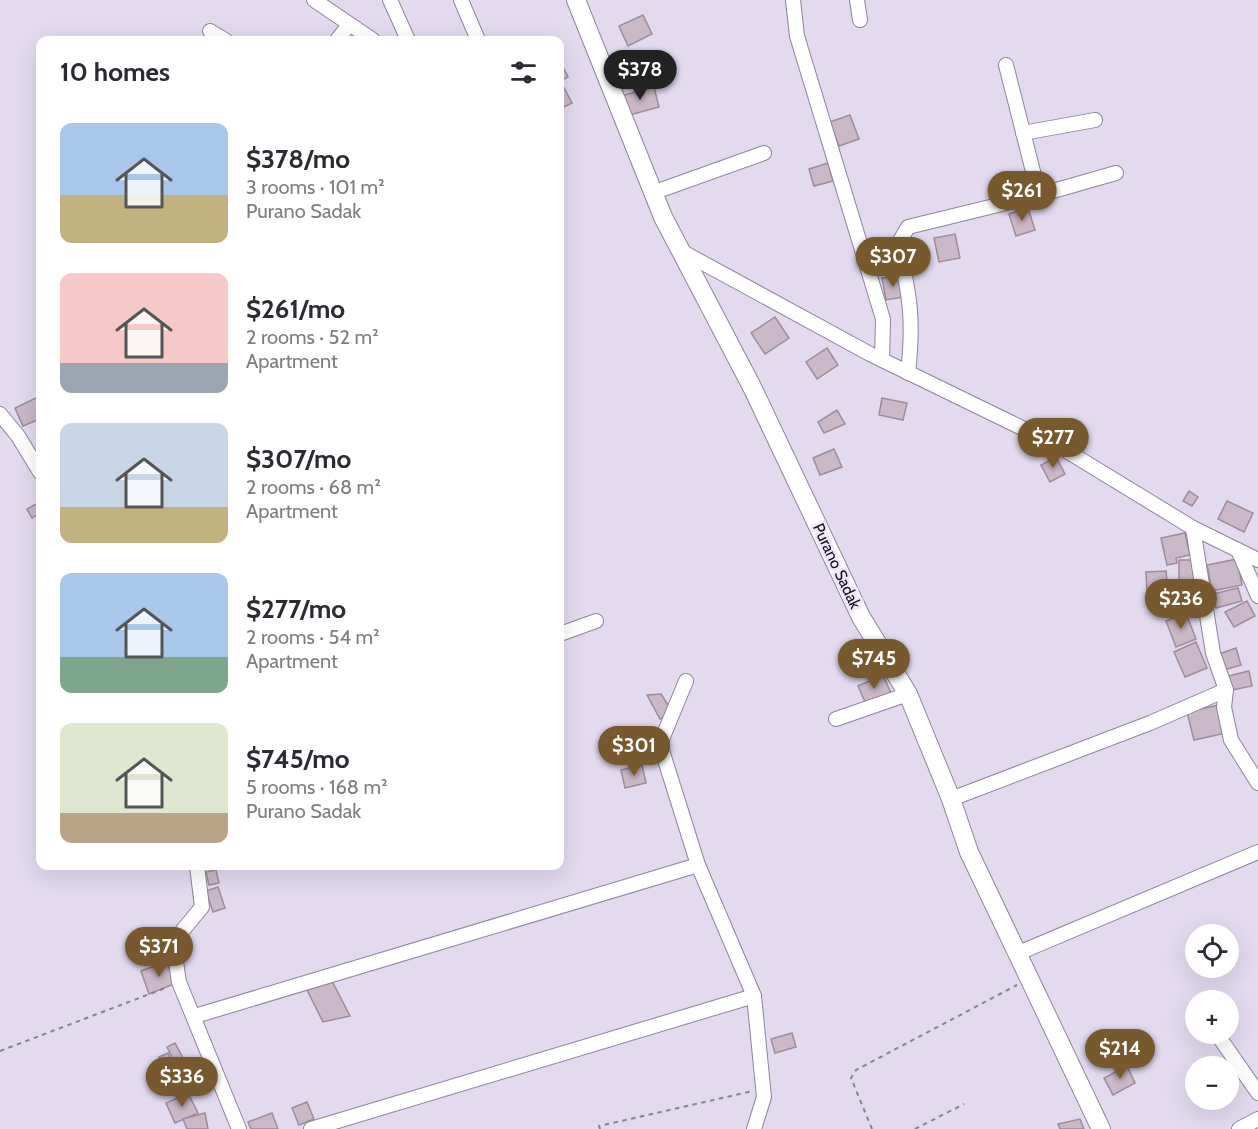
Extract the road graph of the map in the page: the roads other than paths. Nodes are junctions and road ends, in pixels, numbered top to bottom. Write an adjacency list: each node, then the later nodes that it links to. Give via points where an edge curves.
1 (314, 0): 8 (street)
2 (390, 0): 13 (street)
3 (461, 0): 14 (street)
4 (576, 0): 20 (main road, Purano Sadak)
5 (793, 0): 23 (street, via 797,36 883,319)
6 (857, 0): 7 (street)
7 (860, 20)
8 (349, 25): 11 (street); 12 (street)
9 (210, 31): 10 (street)
10 (218, 36)
11 (340, 36)
12 (367, 36)
13 (404, 36)
14 (476, 36)
15 (1006, 65): 17 (street)
16 (1095, 120): 17 (street)
17 (1023, 133): 21 (street)
18 (764, 153): 20 (street)
19 (1116, 173): 21 (street)
20 (655, 192): 22 (main road, Purano Sadak)
21 (1039, 195): 24 (street, via 908,227 898,244 910,293 913,329)
22 (681, 251): 23 (street); 35 (main road, Purano Sadak, via 752,387 861,617)
23 (882, 360): 24 (street)
24 (908, 373): 27 (street, via 1057,445)
25 (0, 414): 26 (street)
26 (36, 465)
27 (1193, 528): 28 (street); 34 (street, via 1213,653)
28 (1238, 550): 29 (street); 30 (street)
29 (1258, 560)
30 (1258, 596)
31 (596, 621): 32 (street)
32 (564, 633)
33 (686, 681): 40 (street, via 660,744)
34 (1226, 690): 37 (street, via 1224,707 1230,740); 38 (street)
35 (908, 694): 36 (street); 38 (main road, Purano Sadak)
36 (837, 719)
37 (1258, 783)
38 (951, 799): 42 (main road, Purano Sadak, via 969,852)
39 (1258, 852): 42 (street)
40 (698, 865): 43 (street); 44 (street)
41 (197, 870): 44 (street, via 202,907 173,942 179,982)
42 (1017, 954): 51 (main road, Purano Sadak)
43 (754, 996): 49 (street); 50 (street, via 764,1089)
44 (195, 1016): 48 (street)
45 (1224, 1044): 46 (street)
46 (1258, 1093)
47 (1258, 1119): 52 (street)
48 (239, 1129)
49 (311, 1129)
50 (754, 1129)
51 (1101, 1129)
52 (1239, 1129)

